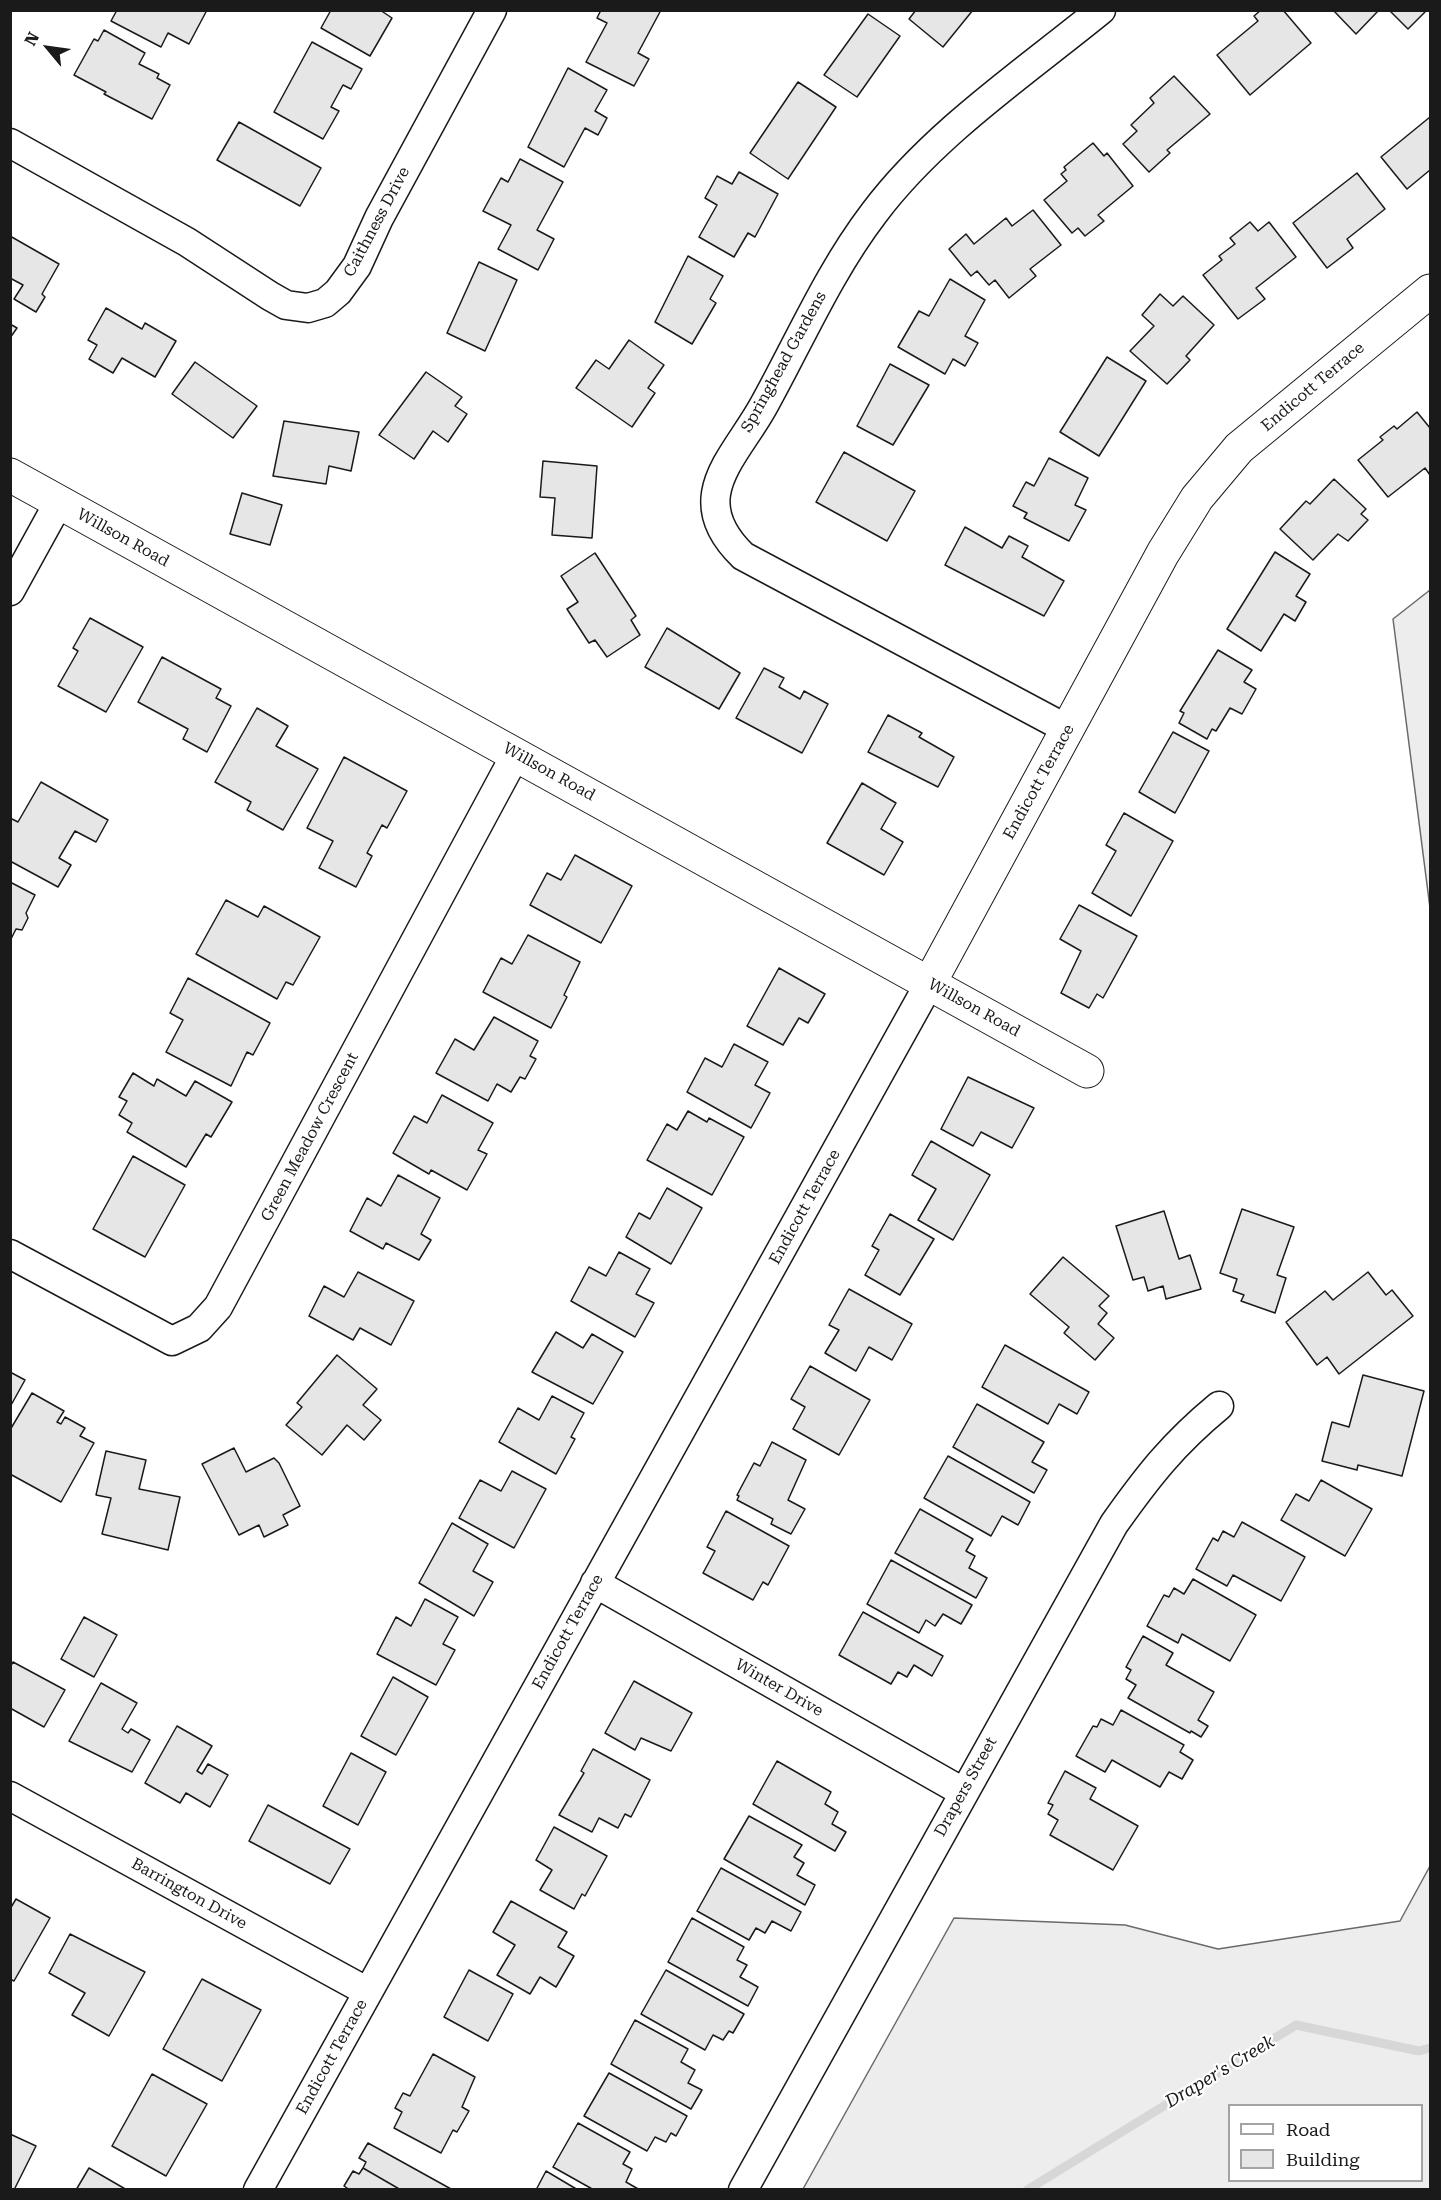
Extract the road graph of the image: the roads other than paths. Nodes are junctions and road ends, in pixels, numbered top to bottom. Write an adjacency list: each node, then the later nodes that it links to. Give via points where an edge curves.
1 (492, 10): 3 (street, Caithness Drive, via 357,266 326,303 308,308 286,305 187,242)
2 (1101, 10): 8 (street, Springhead Gardens, via 922,160 875,211 836,268 764,407 723,468 717,491 722,527 743,556)
3 (10, 143)
4 (1431, 291): 8 (street, Endicott Terrace, via 1239,448 1197,498)
5 (10, 475): 6 (street, Willson Road)
6 (59, 502): 7 (street); 9 (street, Willson Road)
7 (10, 591)
8 (1068, 729): 10 (street, Endicott Terrace)
9 (516, 754): 10 (street, Willson Road); 12 (street, Green Meadow Crescent, via 218,1307 199,1328 172,1341)
10 (929, 984): 11 (street, Willson Road); 14 (street, Endicott Terrace)
11 (1087, 1071)
12 (10, 1254)
13 (1219, 1406): 15 (street, Drapers Street, via 1151,1471 1114,1524)
14 (595, 1583): 15 (street, Winter Drive); 17 (street, Endicott Terrace)
15 (963, 1792): 19 (street, Drapers Street)
16 (10, 1796): 17 (street, Barrington Drive)
17 (368, 1992): 18 (street, Endicott Terrace)
18 (258, 2190)
19 (743, 2190)

